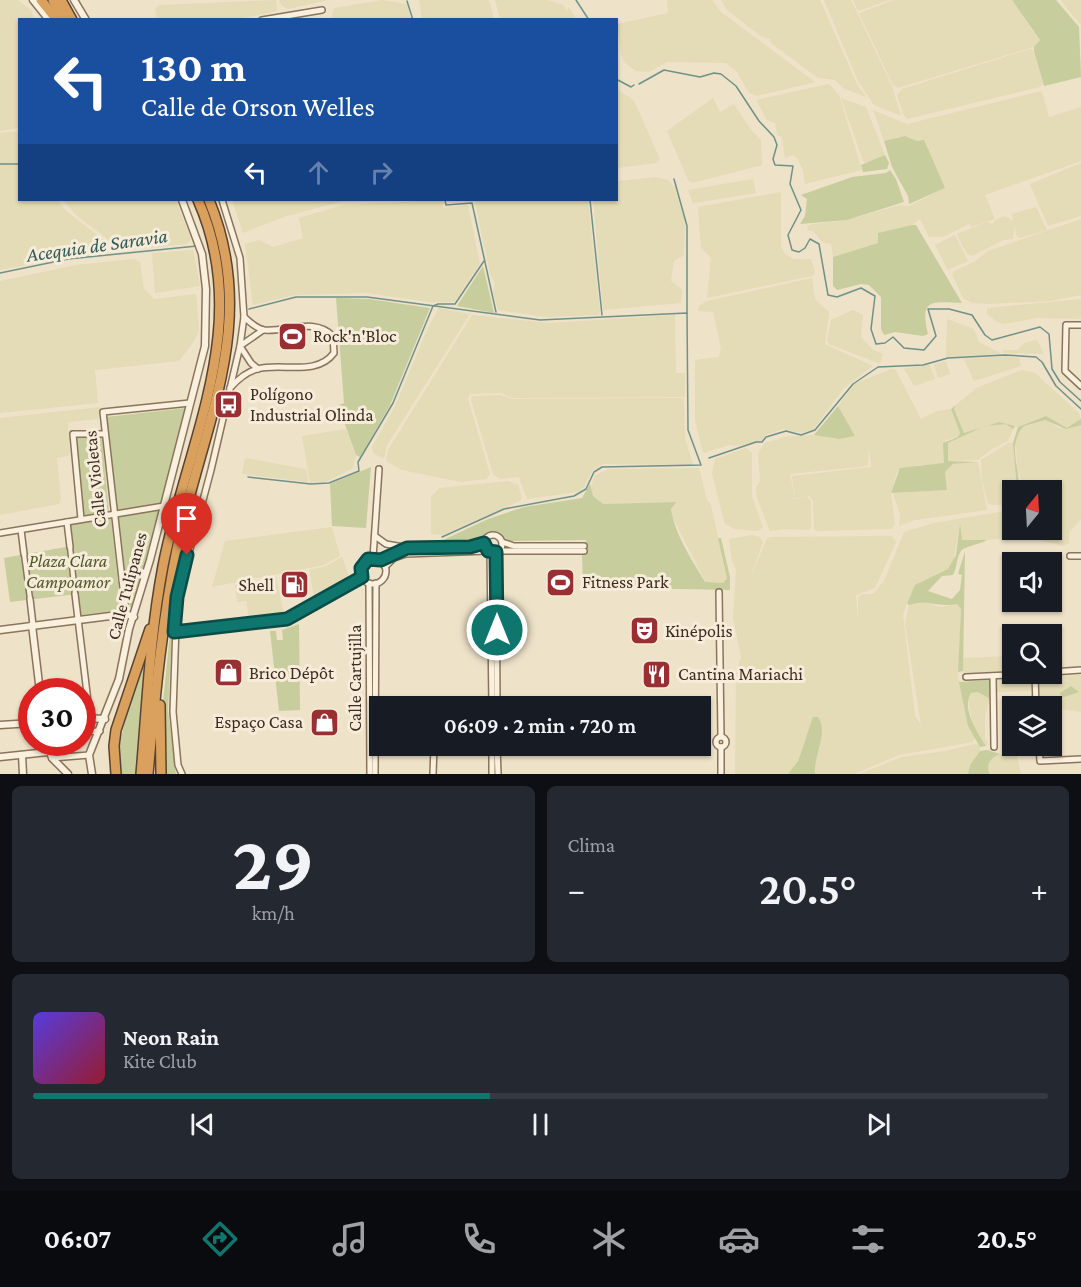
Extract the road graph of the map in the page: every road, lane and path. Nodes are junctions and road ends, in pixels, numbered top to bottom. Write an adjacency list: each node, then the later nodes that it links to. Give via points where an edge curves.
1 (33, 0): 7 (street)
2 (41, 0): 8 (highway)
3 (53, 0): 9 (highway)
4 (61, 0): 10 (highway)
5 (74, 0): 11 (street)
6 (322, 10): 12 (street)
7 (47, 18)
8 (55, 18)
9 (63, 18)
10 (71, 18)
11 (85, 18)
12 (275, 18)
13 (182, 201): 24 (street, Calle Tulipanes, via 198,240 206,289 205,346)
14 (198, 201): 52 (highway, via 218,259 220,331 169,538)
15 (209, 201): 59 (highway, via 222,234 228,266 232,306 229,339 178,543)
16 (222, 201): 17 (street, via 240,258)
17 (243, 317): 19 (street); 20 (street)
18 (1081, 325): 22 (street, via 1066,325 1065,371)
19 (263, 330): 20 (street); 21 (street, via 315,326 326,329 333,336 334,353 320,365)
20 (240, 346): 21 (street); 23 (street)
21 (258, 369): 23 (street, via 241,376)
22 (1081, 386)
23 (230, 389): 58 (street, via 182,574)
24 (190, 403): 25 (street, Calle Violetas, via 103,412); 27 (street, Calle Tulipanes)
25 (105, 434): 28 (street, Calle Violetas); 29 (street, via 72,434)
26 (380, 468): 33 (street)
27 (164, 506): 28 (street); 54 (street, Calle Tulipanes)
28 (114, 513): 29 (street); 53 (street, Calle Violetas)
29 (81, 519): 30 (street)
30 (67, 522): 31 (street); 36 (street)
31 (21, 530): 32 (street); 41 (street)
32 (0, 533)
33 (375, 536): 37 (street, via 386,544); 44 (street)
34 (502, 542): 35 (street, via 494,535); 38 (street, via 514,546); 40 (street)
35 (484, 543): 37 (street, via 470,547); 40 (street)
36 (70, 547): 50 (street)
37 (407, 548): 45 (street)
38 (577, 548): 39 (street); 40 (street)
39 (584, 548)
40 (493, 551): 46 (street, via 406,554); 67 (street); 68 (street)
41 (24, 554): 51 (street)
42 (1070, 556): 43 (street)
43 (1081, 556)
44 (373, 558): 45 (street); 47 (street, via 363,563)
45 (381, 560): 46 (street)
46 (385, 567): 48 (street, via 385,576)
47 (362, 577): 48 (street); 58 (street, via 287,619)
48 (373, 583): 95 (street, Calle Cartujilla); 96 (street, Calle Cartujilla)
49 (719, 592): 100 (street, via 721,737 726,743 721,747)
50 (75, 594): 55 (street)
51 (30, 599): 56 (street)
52 (158, 607): 90 (highway, via 116,729); 91 (highway)
53 (126, 614): 54 (street); 55 (street)
54 (134, 617): 70 (street, Calle Tulipanes)
55 (78, 620): 56 (street); 66 (street)
56 (33, 625): 57 (street); 65 (street)
57 (0, 630)
58 (174, 632): 94 (street, via 173,712)
59 (158, 670): 92 (highway); 93 (highway)
60 (1081, 670): 61 (street)
61 (1062, 671)
62 (1002, 675): 63 (street)
63 (993, 676): 64 (street); 76 (street)
64 (966, 677)
65 (39, 678)
66 (83, 678)
67 (492, 696)
68 (497, 696)
69 (96, 719): 70 (street)
70 (105, 719): 74 (street, Calle Tulipanes)
71 (18, 724): 72 (street)
72 (0, 725)
73 (96, 731): 74 (street)
74 (100, 731): 75 (street, Calle Tulipanes)
75 (96, 740)
76 (994, 747)
77 (18, 755): 85 (street)
78 (22, 756): 87 (street)
79 (51, 756): 88 (street)
80 (89, 756): 89 (street)
81 (434, 756): 97 (street)
82 (492, 756): 98 (street)
83 (497, 756): 99 (street)
84 (1040, 756): 86 (street, via 1040,761)
85 (0, 757)
86 (1081, 759)
87 (23, 774)
88 (68, 774)
89 (92, 774)
90 (115, 774)
91 (141, 774)
92 (148, 774)
93 (161, 774)
94 (182, 774)
95 (370, 774)
96 (375, 774)
97 (433, 774)
98 (492, 774)
99 (498, 774)
100 (721, 774)

